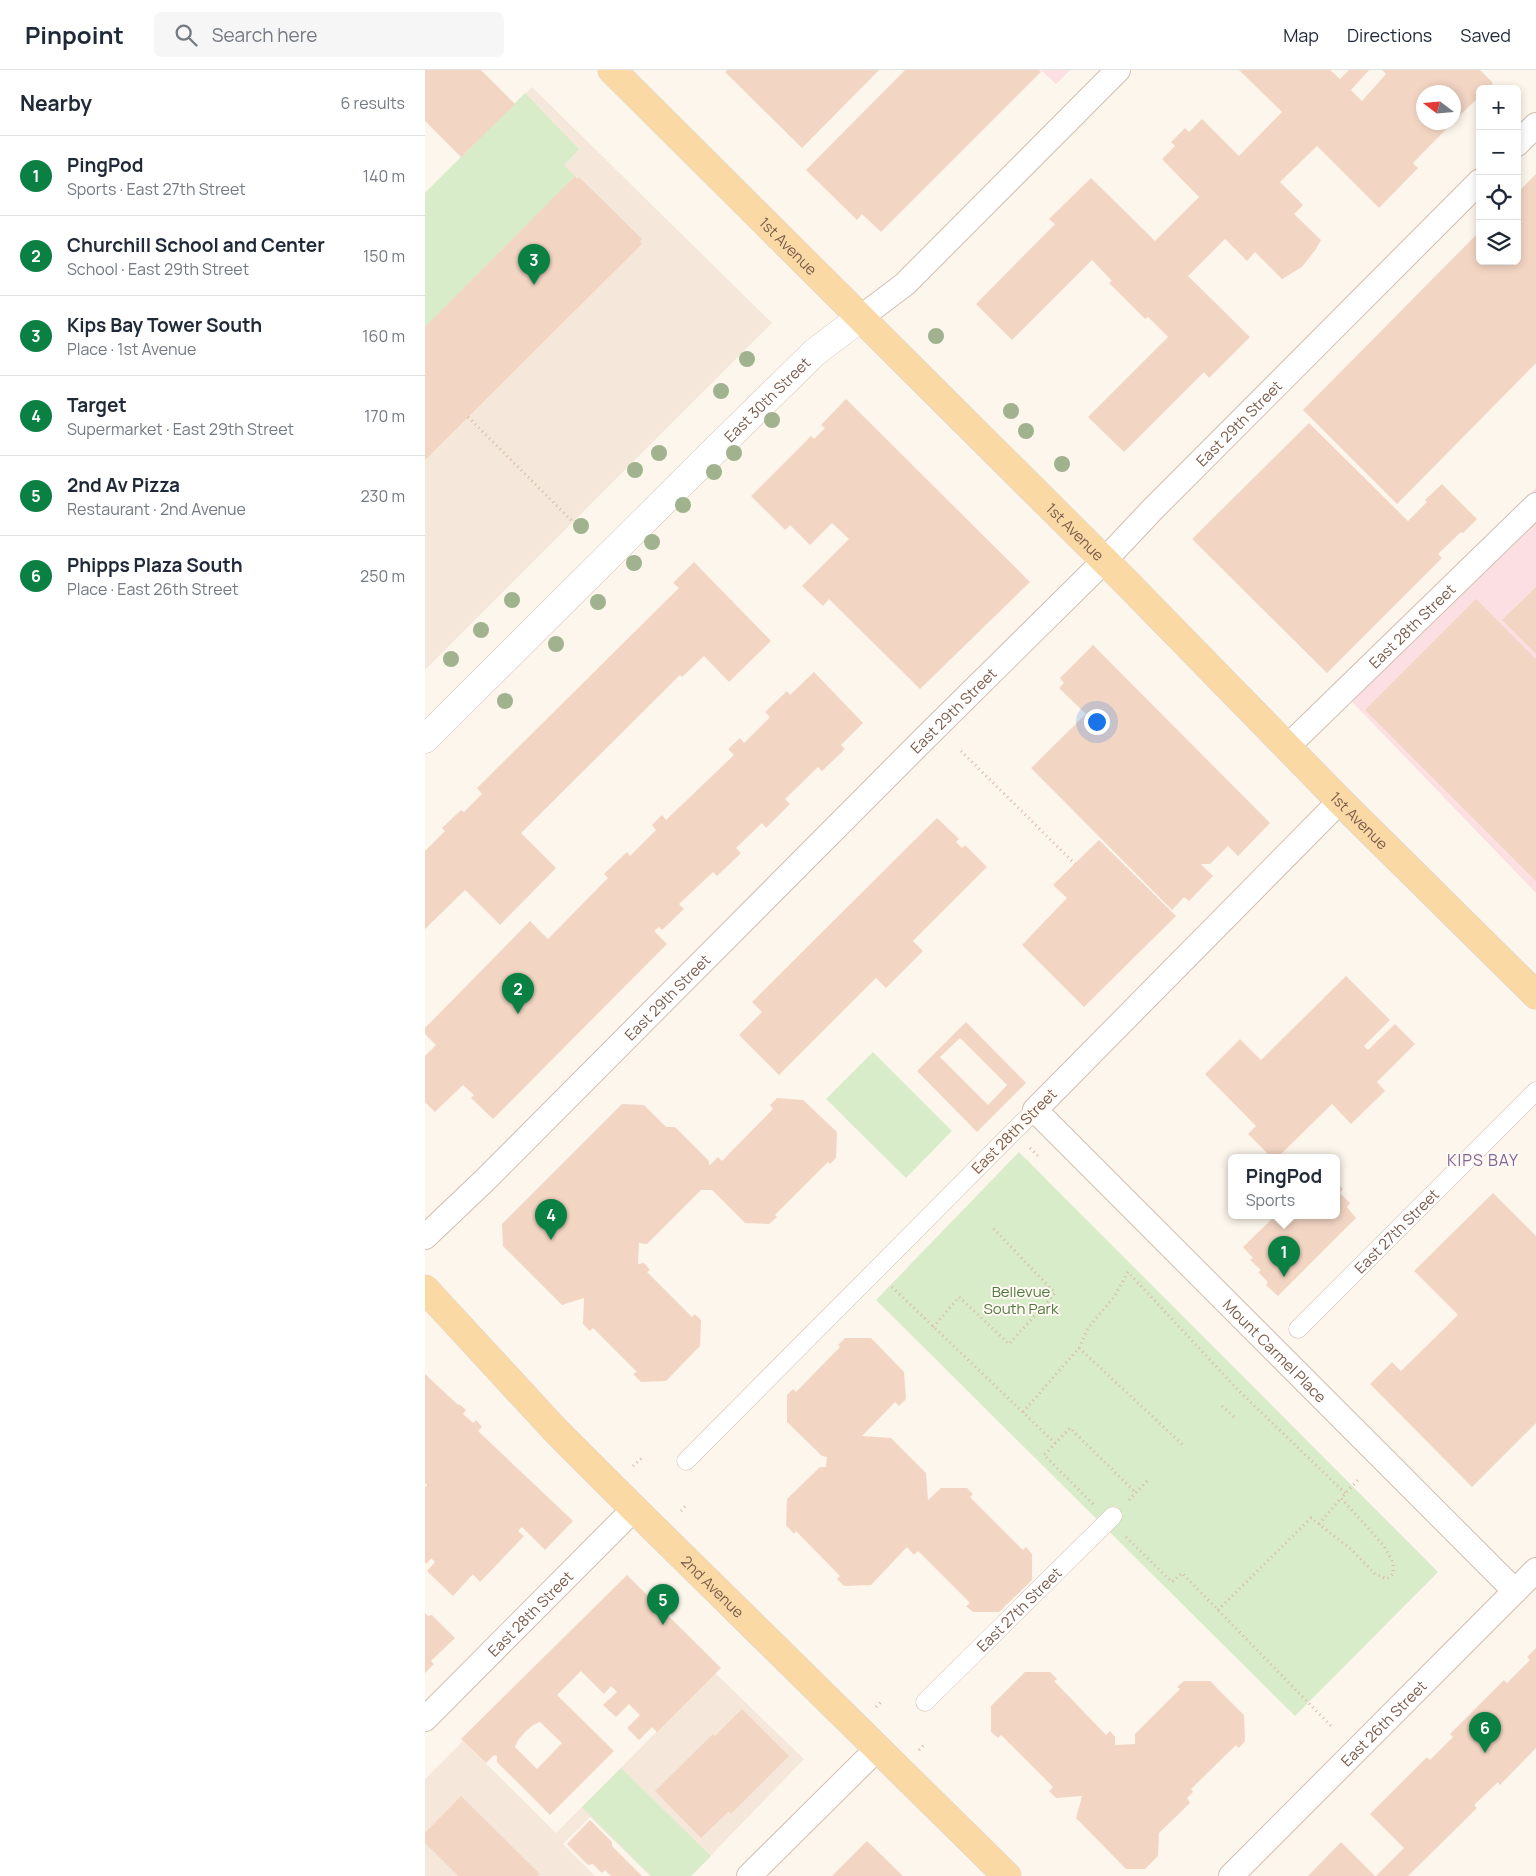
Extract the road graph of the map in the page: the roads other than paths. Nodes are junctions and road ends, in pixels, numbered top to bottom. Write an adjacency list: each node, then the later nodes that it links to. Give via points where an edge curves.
1 (612, 70): 6 (main road, 1st Avenue)
2 (1118, 70): 6 (street, East 30th Street, via 905,284)
3 (1536, 125): 4 (street)
4 (1521, 140)
5 (1476, 185): 8 (street, East 29th Street)
6 (860, 318): 8 (main road, 1st Avenue); 9 (main road, East 30th Street, via 814,353)
7 (1536, 505): 10 (street, East 28th Street)
8 (1104, 561): 10 (main road, 1st Avenue); 15 (street, East 29th Street)
9 (425, 739)
10 (1287, 747): 11 (main road, 1st Avenue)
11 (1341, 801): 12 (main road, 1st Avenue); 14 (street, East 28th Street)
12 (1536, 995)
13 (1536, 1091): 17 (street, East 27th Street)
14 (1035, 1110): 18 (street, East 28th Street); 22 (street, Mount Carmel Place)
15 (425, 1237)
16 (425, 1289): 19 (main road, 2nd Avenue, via 557,1433)
17 (1298, 1329)
18 (686, 1461)
19 (634, 1509): 24 (street, East 28th Street); 25 (main road, 2nd Avenue)
20 (1113, 1516): 23 (street, East 27th Street)
21 (1536, 1570): 22 (street, East 26th Street)
22 (1515, 1591): 28 (street, East 26th Street)
23 (925, 1702)
24 (425, 1718)
25 (877, 1749): 26 (street); 27 (main road, 2nd Avenue)
26 (749, 1876)
27 (1007, 1876)
28 (1231, 1876)

